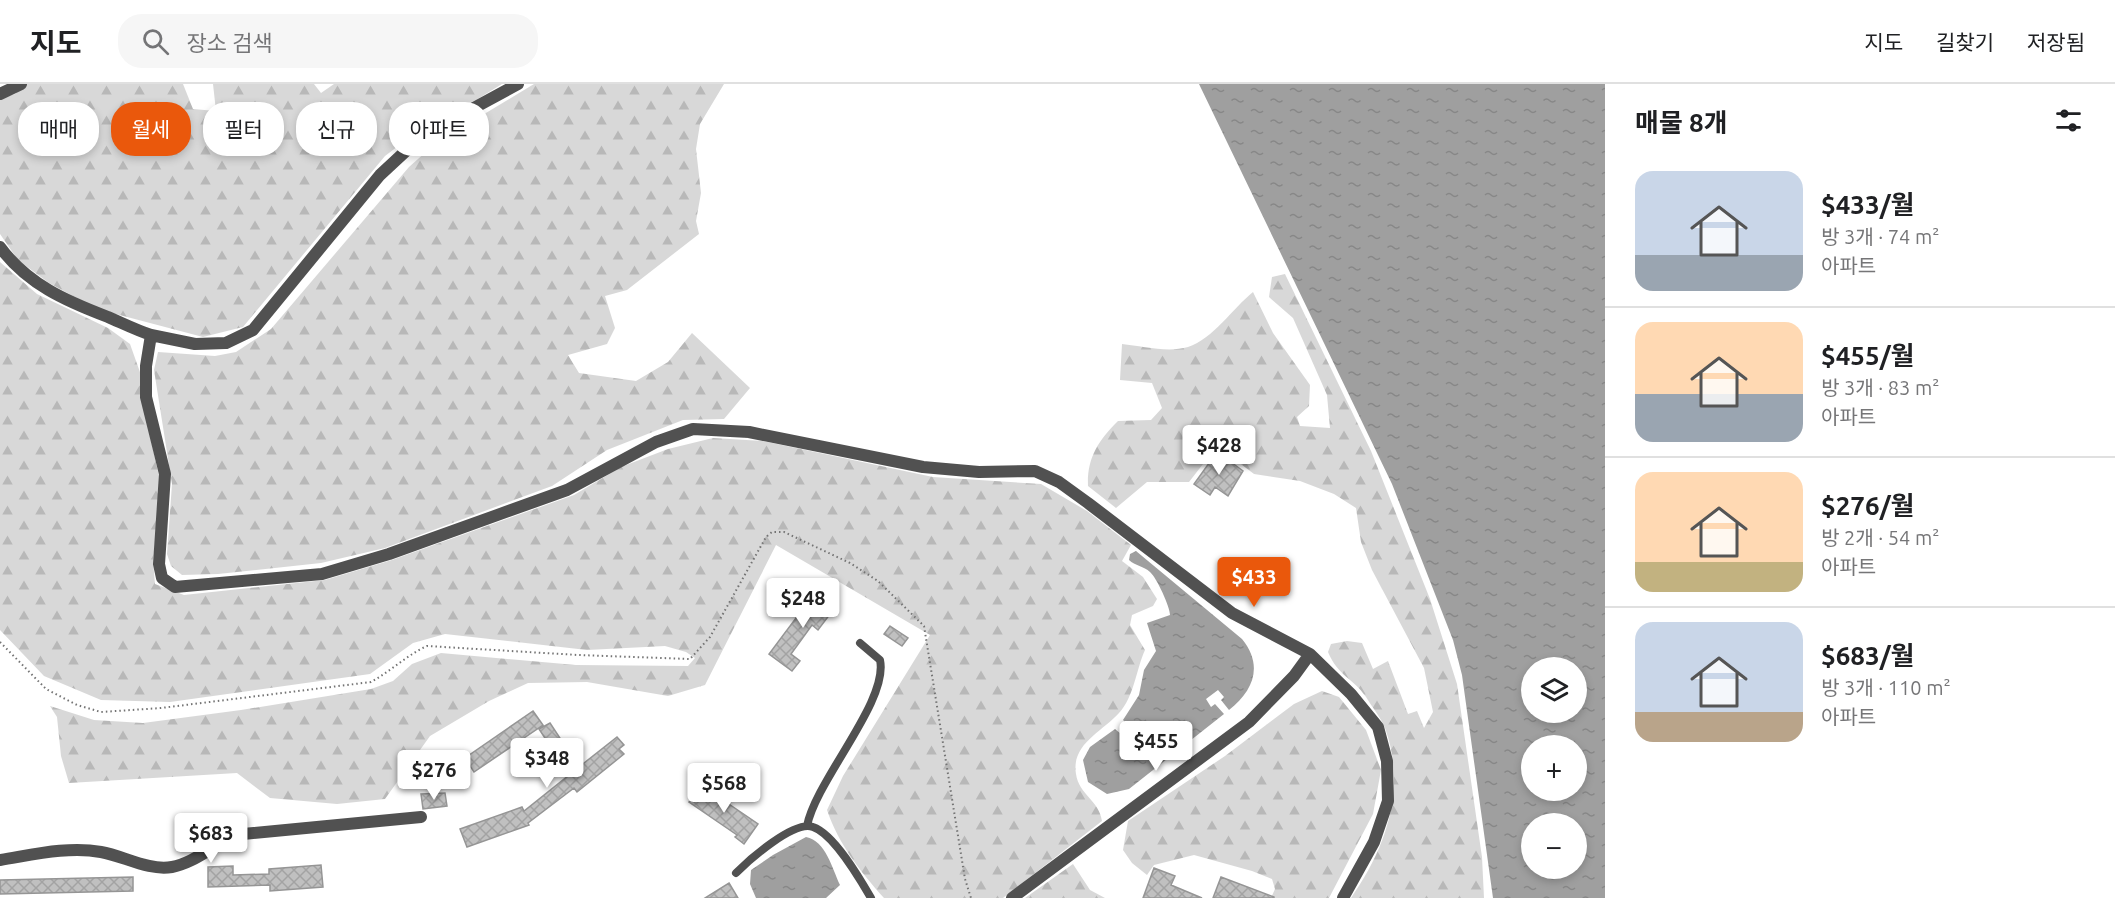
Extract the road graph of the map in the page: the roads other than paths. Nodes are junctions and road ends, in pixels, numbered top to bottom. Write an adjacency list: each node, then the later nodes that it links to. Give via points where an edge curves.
1 (21, 84): 3 (street)
2 (518, 84): 5 (street, via 435,129 408,149 380,175 253,330 226,343 195,344)
3 (0, 94)
4 (0, 247): 5 (street, via 13,264 44,289)
5 (151, 335): 7 (street, via 146,397 165,474 159,564 162,578 175,587 322,574 567,490 656,441 693,429 749,432 923,467 1035,471 1088,502 1232,613)
6 (860, 643): 9 (lane, via 880,660 881,676 816,798)
7 (1310, 654): 13 (street, via 1249,722); 14 (street, via 1378,727 1387,761 1388,801 1383,819)
8 (421, 817): 10 (street, via 243,834 171,867 99,852 61,851)
9 (807, 826): 11 (lane, via 765,848); 12 (lane, via 823,832)
10 (0, 860)
11 (736, 873)
12 (871, 898)
13 (1012, 898)
14 (1343, 898)

